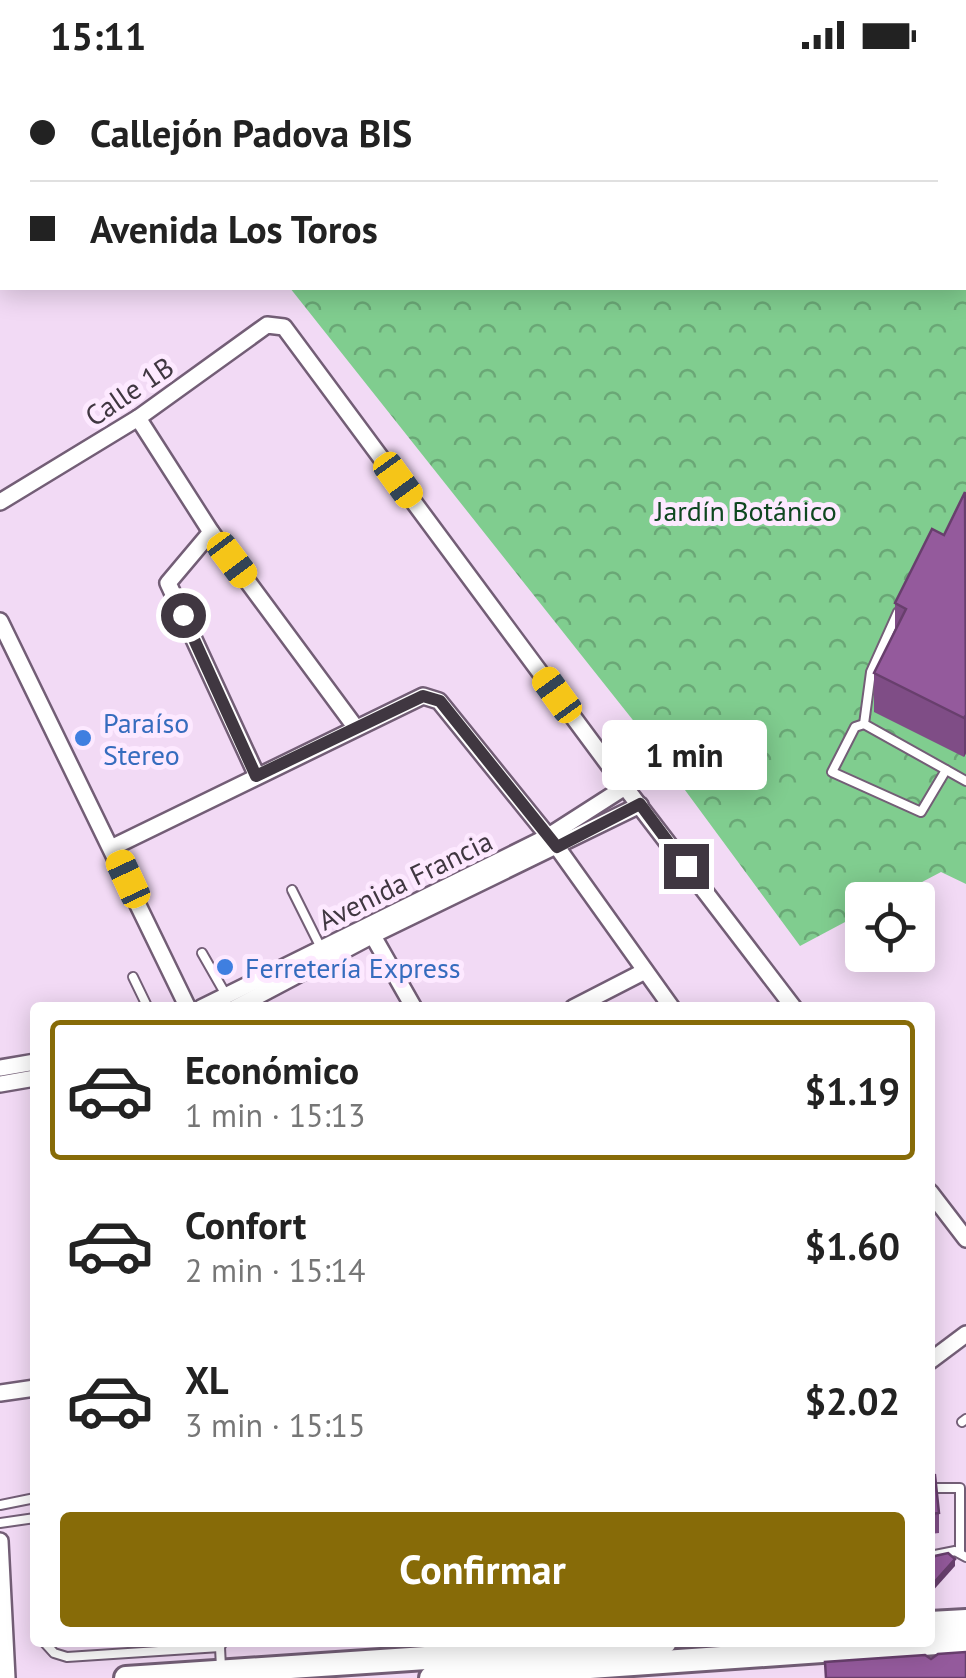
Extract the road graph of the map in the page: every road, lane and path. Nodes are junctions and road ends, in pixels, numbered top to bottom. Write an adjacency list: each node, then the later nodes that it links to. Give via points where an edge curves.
1 (138, 418): 2 (street, Calle 1B); 3 (street); 11 (street, Calle 1B, via 267,325 284,327)
2 (0, 502)
3 (211, 532): 7 (street); 9 (street, via 168,583)
4 (903, 602): 6 (lane, via 871,672)
5 (0, 621): 14 (street)
6 (864, 724): 8 (lane); 8 (lane, via 855,727 832,772 921,812)
7 (356, 728): 9 (street); 13 (street, via 423,696 440,701)
8 (946, 770): 10 (lane)
9 (256, 776): 14 (street)
10 (966, 781)
11 (625, 787): 12 (street); 13 (street, Avenida Francia)
12 (640, 804): 13 (street, Avenida Francia); 27 (street)
13 (552, 842): 16 (street, Avenida Francia); 19 (street)
14 (112, 847): 23 (street)
15 (292, 890): 17 (lane)
16 (370, 930): 17 (street, Avenida Francia); 21 (street, Avenida Francia); 24 (street)
17 (322, 948): 21 (street, Avenida Francia)
18 (202, 953): 21 (lane)
19 (645, 970): 25 (street); 26 (street)
20 (133, 976): 22 (lane)
21 (231, 1001)
22 (145, 1002)
23 (185, 1002)
24 (411, 1002)
25 (585, 1002)
26 (668, 1002)
27 (789, 1002)
28 (30, 1063): 29 (street)
29 (0, 1068)
30 (30, 1079): 31 (street)
31 (0, 1084)
32 (935, 1199): 33 (street)
33 (966, 1239)
34 (966, 1334): 35 (street)
35 (935, 1357)
36 (30, 1389): 37 (street)
37 (0, 1392)
38 (935, 1488): 44 (lane, via 960,1488)
39 (30, 1499): 40 (lane)
40 (0, 1505)
41 (30, 1519): 42 (lane)
42 (0, 1523)
43 (0, 1542): 61 (street)
44 (963, 1555): 45 (lane)
45 (935, 1556)
46 (966, 1621): 47 (main road)
47 (935, 1637)
48 (935, 1641): 49 (main road)
49 (966, 1641)
50 (49, 1647): 51 (lane, via 66,1657)
51 (185, 1647)
52 (221, 1647): 58 (lane)
53 (456, 1647): 57 (main road)
54 (556, 1647): 56 (main road)
55 (862, 1647): 59 (main road)
56 (517, 1664): 57 (main road); 59 (main road); 60 (main road)
57 (432, 1667): 58 (main road); 60 (main road)
58 (221, 1672): 62 (main road)
59 (578, 1673)
60 (465, 1677)
61 (7, 1678)
62 (126, 1678)

